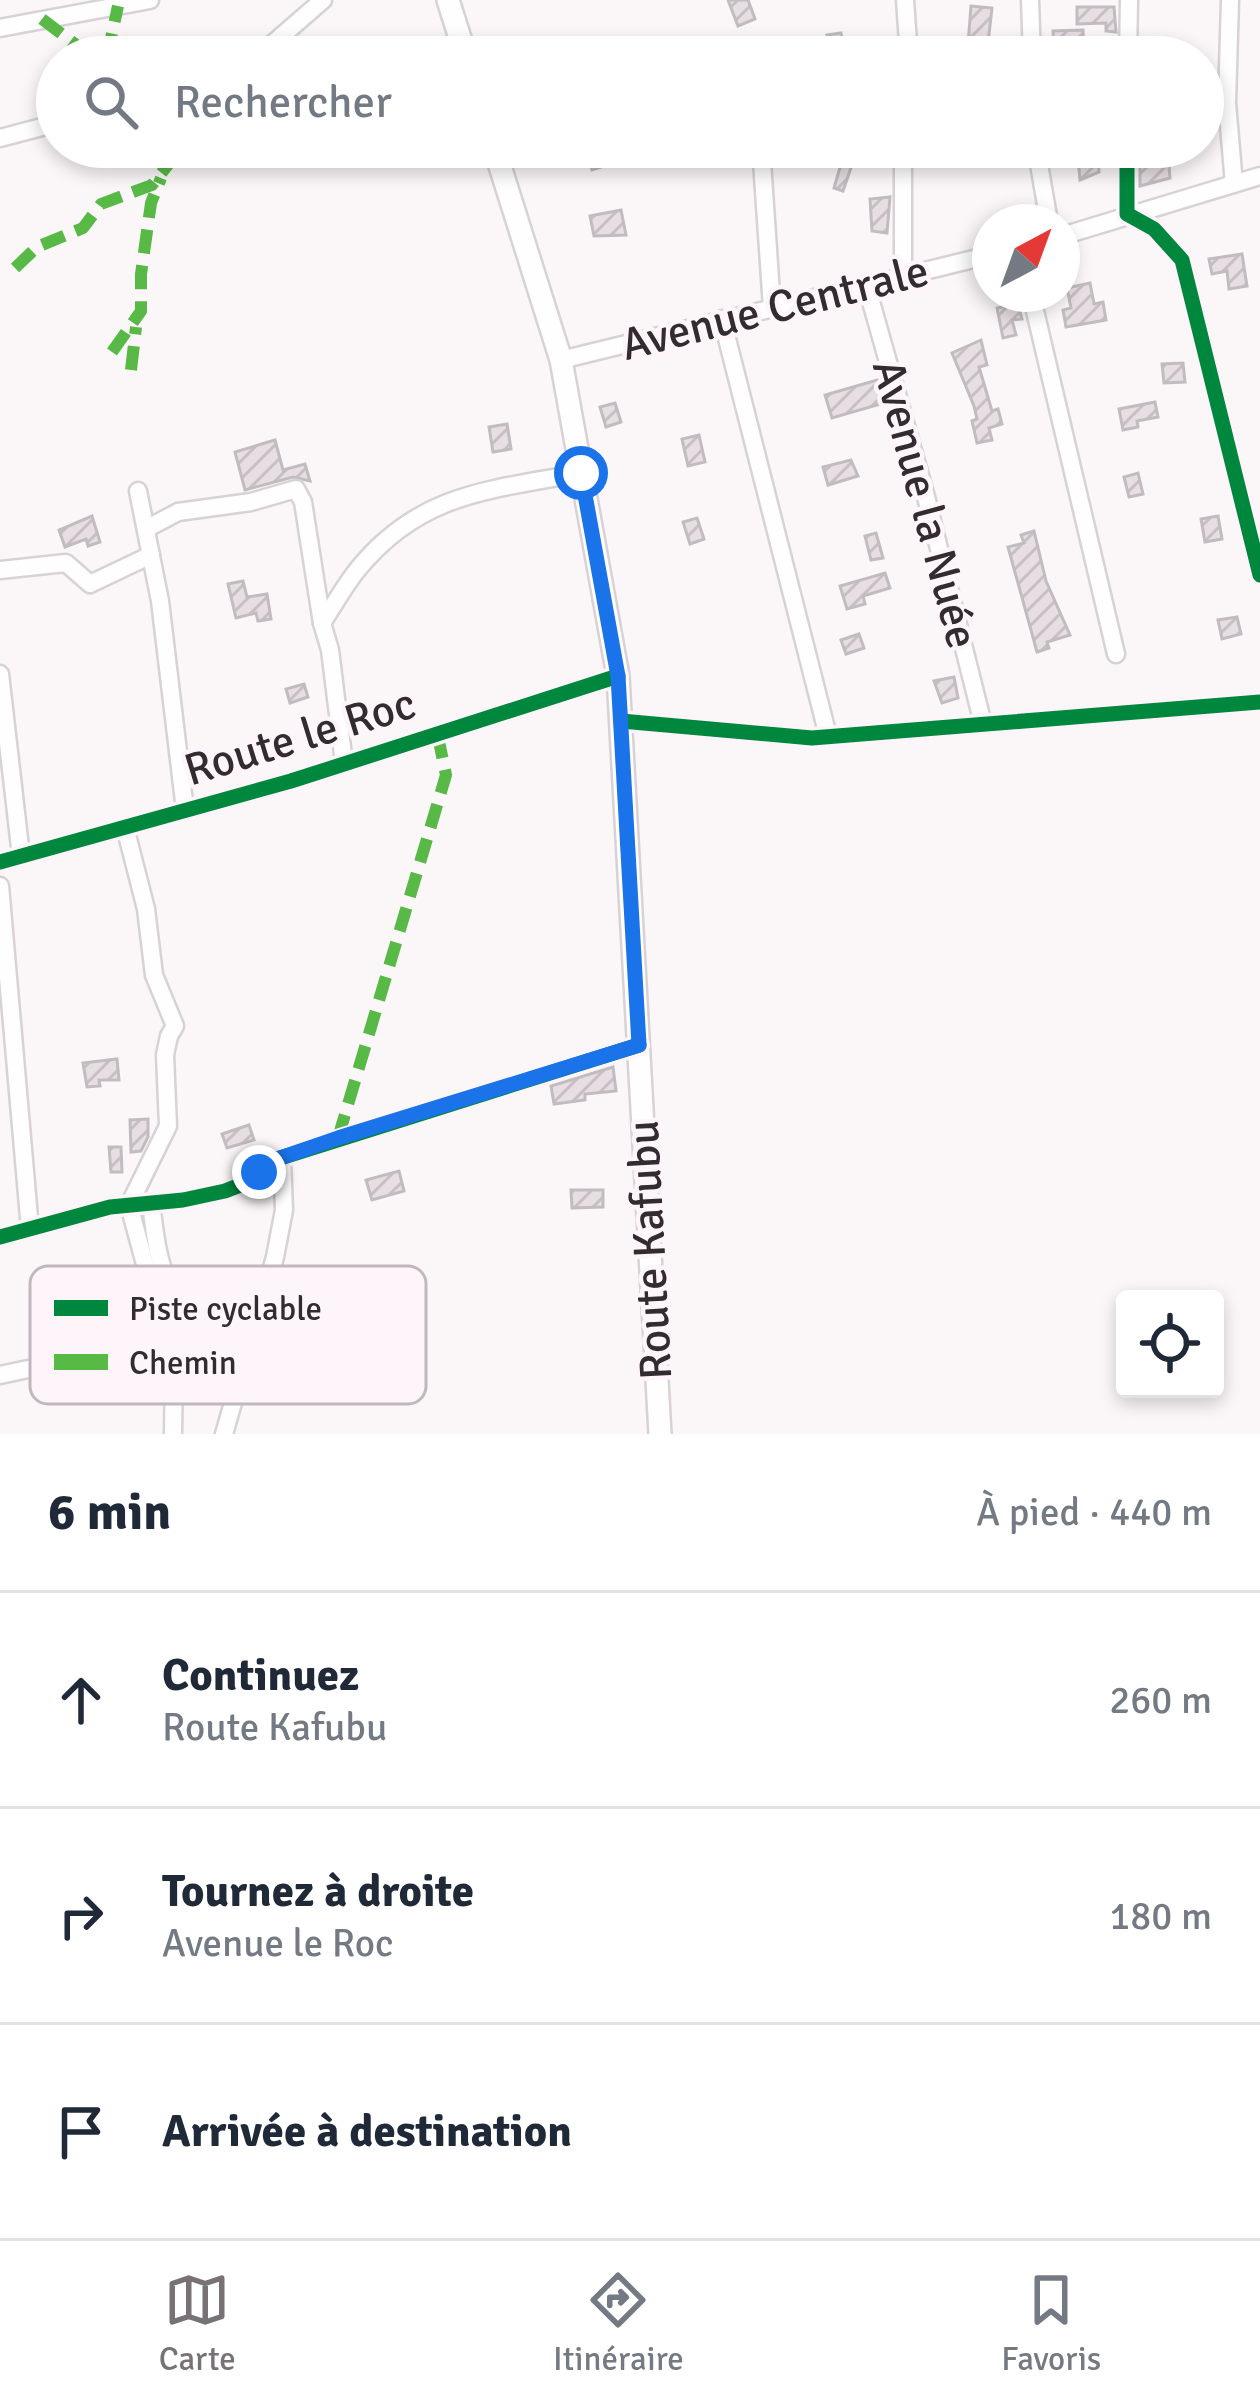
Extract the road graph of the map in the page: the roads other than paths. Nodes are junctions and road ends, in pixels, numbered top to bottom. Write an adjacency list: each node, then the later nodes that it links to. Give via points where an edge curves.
1 (150, 0): 8 (street)
2 (323, 0): 9 (street)
3 (448, 0): 10 (main road)
4 (905, 0): 11 (street)
5 (1030, 0): 12 (street)
6 (1129, 0): 13 (street)
7 (1230, 0): 22 (street)
8 (0, 28)
9 (281, 36)
10 (459, 36)
11 (908, 36)
12 (1031, 36)
13 (1128, 36)
14 (36, 129): 15 (street)
15 (0, 138)
16 (501, 168): 32 (main road, Route Kafubu)
17 (762, 168): 29 (street)
18 (903, 168): 27 (street)
19 (1039, 168): 23 (street)
20 (1127, 168): 24 (street)
21 (1260, 176): 22 (street)
22 (1234, 184): 24 (street)
23 (1045, 204)
24 (1127, 214): 25 (street); 38 (street, via 1182,260)
25 (1080, 230)
26 (972, 260): 27 (street, Avenue Centrale)
27 (903, 277): 28 (street, Avenue Centrale)
28 (866, 284): 29 (street, Avenue Centrale); 45 (street, Avenue la Nuée)
29 (772, 308): 31 (street, Avenue Centrale)
30 (1035, 312): 40 (street)
31 (722, 320): 32 (street, Avenue Centrale); 46 (street)
32 (560, 360): 33 (main road, Route Kafubu)
33 (581, 473): 39 (street, via 428,508 358,568); 42 (main road, Route Kafubu)
34 (138, 491): 35 (street)
35 (146, 529): 36 (street); 39 (street, via 178,512 296,489)
36 (151, 555): 37 (street, via 90,584 66,563); 48 (street)
37 (0, 570)
38 (1260, 575)
39 (322, 622): 47 (street)
40 (1116, 654)
41 (0, 674): 50 (street)
42 (618, 676): 44 (main road, Route Kafubu); 47 (street, Route le Roc)
43 (1260, 702): 45 (street)
44 (621, 721): 46 (street); 53 (main road, Route Kafubu)
45 (983, 724): 46 (street)
46 (828, 736)
47 (344, 763): 48 (street, Route le Roc)
48 (185, 810): 49 (street, Route le Roc)
49 (125, 827): 50 (street, Route le Roc); 56 (street, via 154,975 175,1024 165,1055 168,1126)
50 (21, 856): 51 (street, Route le Roc)
51 (0, 862)
52 (0, 886): 57 (street)
53 (639, 1045): 54 (street); 68 (main road, Route Kafubu)
54 (282, 1157): 55 (street, via 225,1191); 61 (street, via 284,1210)
55 (152, 1203): 56 (street); 60 (street)
56 (129, 1205): 57 (street); 59 (street)
57 (30, 1229): 58 (street)
58 (0, 1237)
59 (145, 1266)
60 (160, 1266)
61 (271, 1266)
62 (30, 1369): 63 (street)
63 (0, 1375)
64 (174, 1404): 66 (street)
65 (233, 1404): 67 (street)
66 (172, 1434)
67 (224, 1434)
68 (660, 1434)

